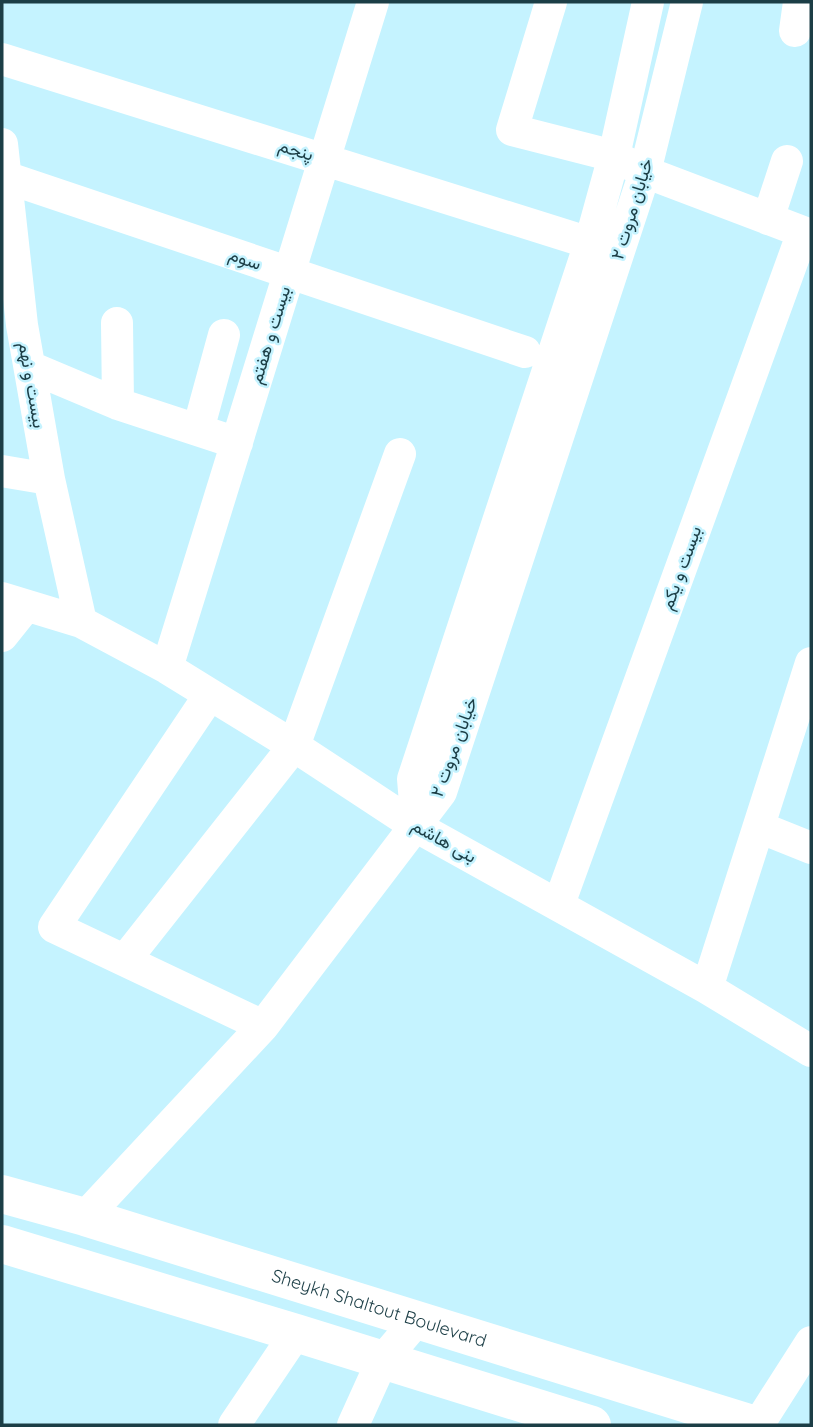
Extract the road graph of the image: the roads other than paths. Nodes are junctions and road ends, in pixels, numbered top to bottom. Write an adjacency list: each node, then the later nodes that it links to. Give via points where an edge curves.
1 (373, 2): 8 (street, بیست و هفتم)
2 (551, 2): 7 (street, via 512,130)
3 (649, 2): 7 (street, خیابان مروت ۲)
4 (687, 2): 10 (street, خیابان مروت ۲)
5 (2, 59): 8 (street, پنجم)
6 (2, 144): 11 (street, بیست و نهم)
7 (614, 156): 10 (street); 14 (street, خیابان مروت ۲)
8 (325, 159): 14 (street, پنجم); 15 (street, بیست و هفتم)
9 (787, 161): 12 (street)
10 (645, 172): 12 (street); 35 (street, خیابان مروت ۲, via 441,792)
11 (5, 177): 15 (street, سوم); 16 (street, بیست و نهم)
12 (768, 219): 13 (street)
13 (807, 233): 38 (street, بیست و یکم)
14 (590, 243): 35 (street, خیابان مروت ۲, via 413,779)
15 (289, 274): 19 (street, سوم); 23 (street, بیست و هفتم)
16 (12, 323): 20 (street, بیست و نهم)
17 (117, 323): 21 (street)
18 (224, 335): 22 (street)
19 (525, 352)
20 (30, 367): 21 (street); 26 (street, بیست و نهم)
21 (118, 404): 22 (street)
22 (198, 430): 23 (street)
23 (237, 443): 31 (street, بیست و هفتم)
24 (400, 454): 34 (street)
25 (2, 471): 26 (street)
26 (49, 480): 28 (street, بیست و نهم)
27 (14, 602): 28 (street, بنی هاشم); 29 (street)
28 (81, 622): 31 (street, بنی هاشم)
29 (2, 636)
30 (811, 663): 32 (street)
31 (167, 668): 33 (street, بنی هاشم)
32 (806, 694): 36 (street)
33 (209, 696): 34 (street, بنی هاشم); 39 (street, via 54,927)
34 (294, 746): 35 (street, بنی هاشم); 39 (street)
35 (417, 827): 38 (street, بنی هاشم); 41 (street)
36 (759, 827): 37 (street); 40 (street)
37 (811, 848)
38 (559, 904): 40 (street, بنی هاشم)
39 (125, 960): 41 (street)
40 (707, 988): 42 (street, بنی هاشم)
41 (264, 1026): 44 (street)
42 (811, 1051)
43 (2, 1194): 44 (main road, Sheykh Shaltout Boulevard)
44 (85, 1217): 46 (main road, Sheykh Shaltout Boulevard)
45 (2, 1244): 47 (main road)
46 (416, 1320): 49 (street); 53 (main road, Sheykh Shaltout Boulevard)
47 (296, 1333): 49 (main road); 50 (street)
48 (811, 1342): 53 (street)
49 (382, 1361): 51 (street); 52 (main road)
50 (234, 1425)
51 (353, 1425)
52 (592, 1425)
53 (756, 1425)

